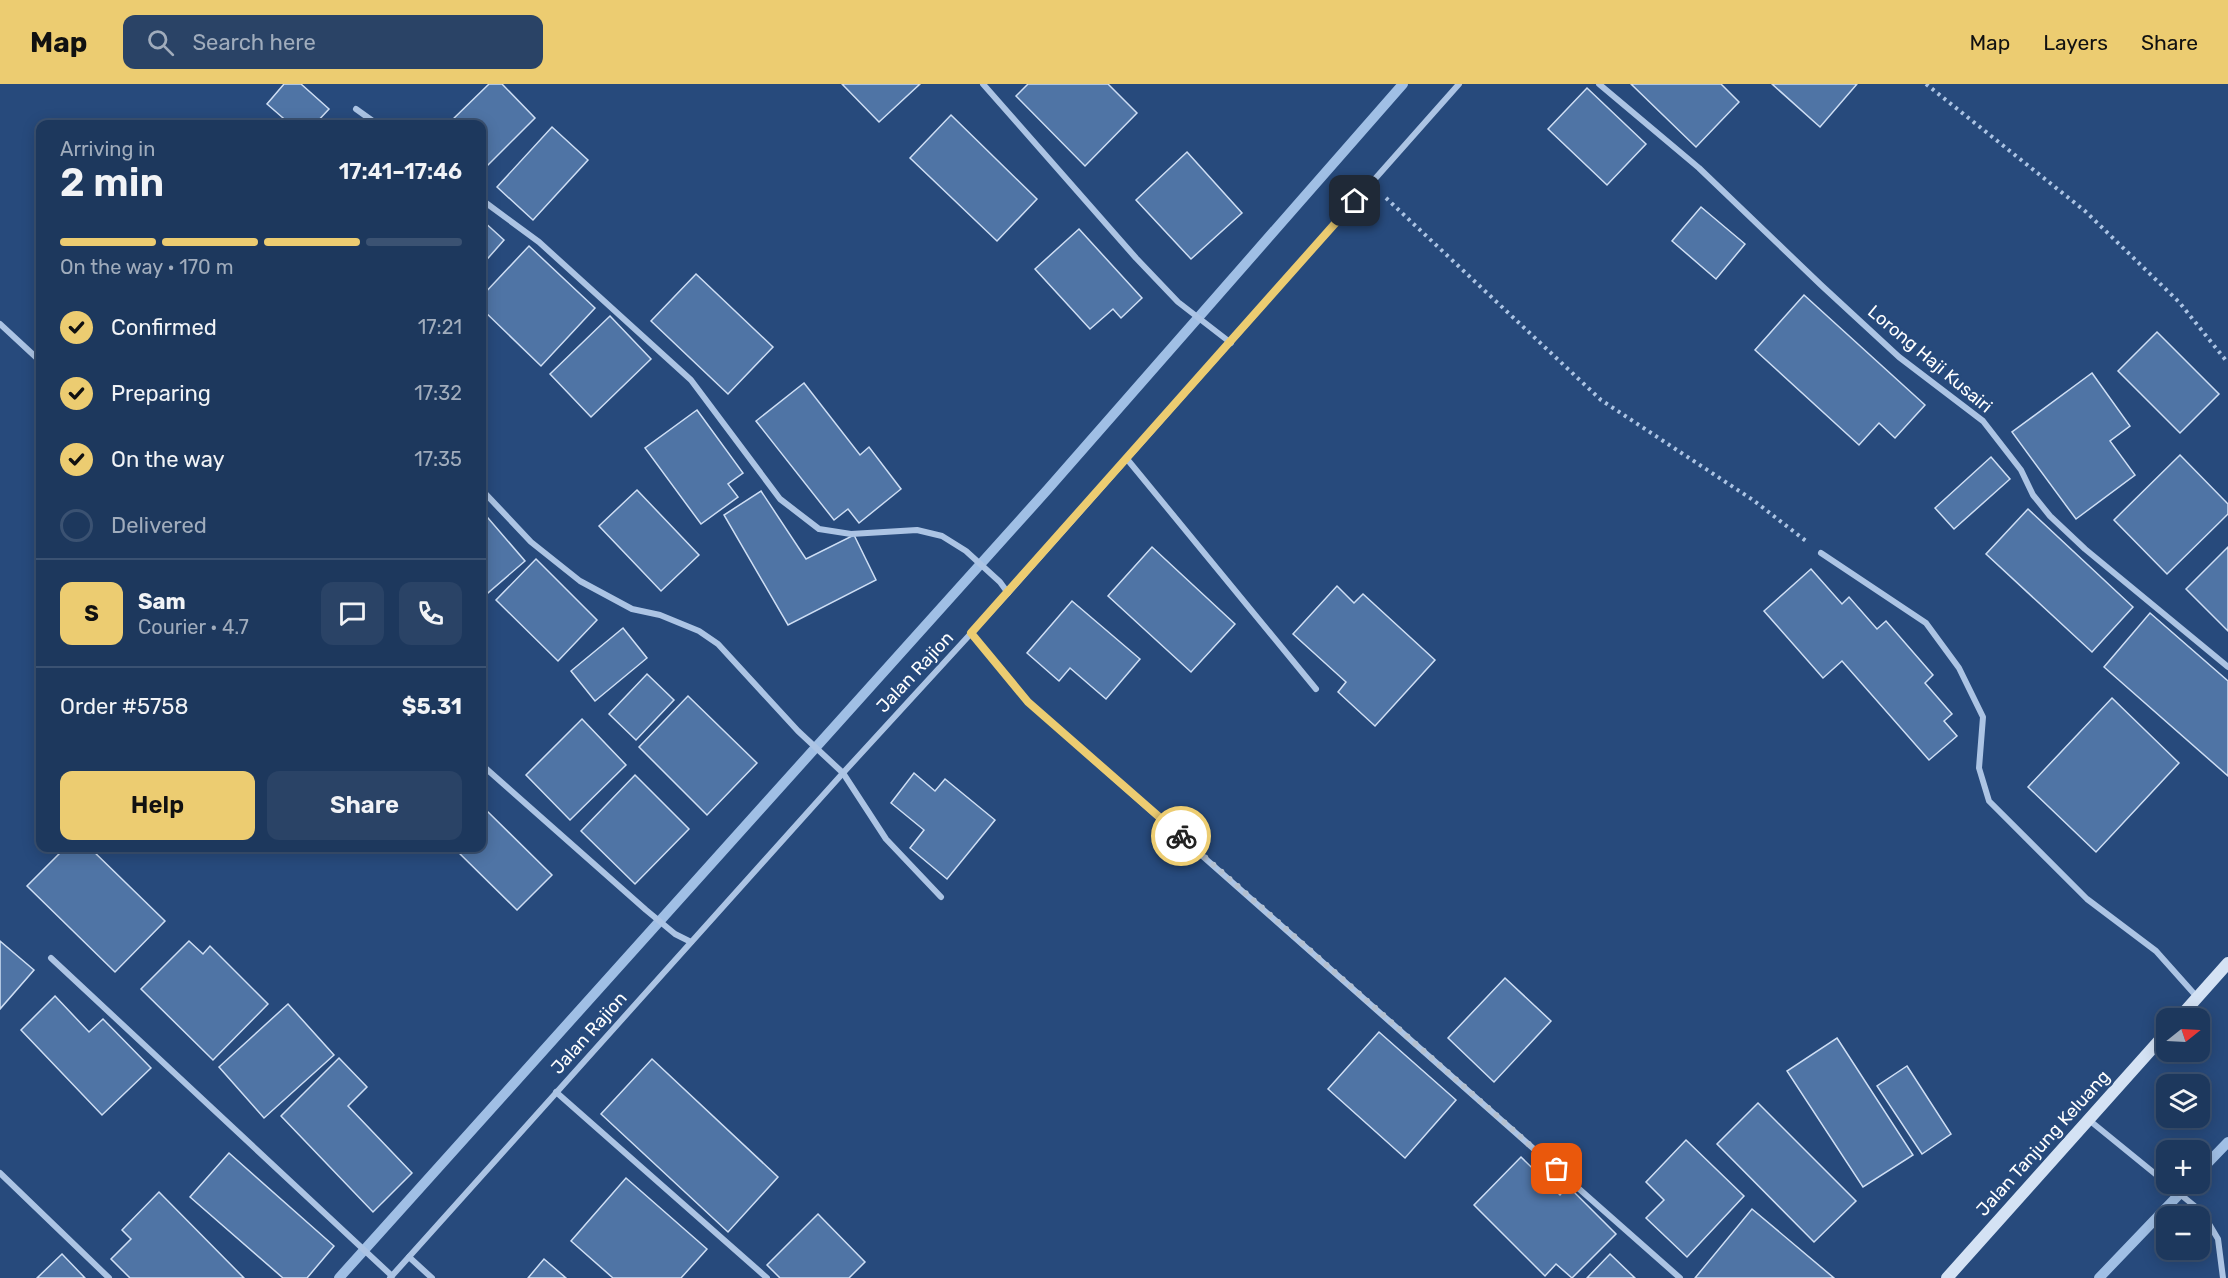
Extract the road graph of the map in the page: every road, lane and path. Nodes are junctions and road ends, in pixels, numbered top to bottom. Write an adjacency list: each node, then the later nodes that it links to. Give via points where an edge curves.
1 (983, 84): 10 (street, via 1178,302)
2 (1459, 84): 7 (street, Jalan Rajion)
3 (1599, 84): 18 (street, Lorong Haji Kusairi, via 1699,168 1899,357 1983,421 2050,516)
4 (1926, 84): 12 (path, via 2085,211 2179,302)
5 (356, 109): 6 (street)
6 (371, 120)
7 (1370, 183): 10 (street, Jalan Rajion); 15 (path, via 1601,400 1754,500)
8 (486, 203): 16 (street, via 539,243 691,380 780,499 819,529 851,534 917,530 942,536 966,551)
9 (0, 324): 11 (street)
10 (1231, 343): 13 (street, Jalan Rajion)
11 (36, 357)
12 (2228, 363)
13 (1127, 459): 16 (street, Jalan Rajion); 19 (street)
14 (486, 494): 21 (street, via 531,542 580,581 632,609 660,615 699,631 718,644 798,731)
15 (1821, 553): 26 (street, via 1926,623 1959,668 1983,717 1979,768 1989,801 2087,899 2157,951)
16 (1008, 593): 17 (street, Jalan Rajion)
17 (971, 633): 21 (street, Jalan Rajion); 37 (street, via 1028,702)
18 (2228, 667)
19 (1316, 689)
20 (486, 769): 23 (street, via 646,910)
21 (843, 773): 22 (street, via 886,839); 23 (street, Jalan Rajion)
22 (941, 897)
23 (691, 942): 29 (street, Jalan Rajion)
24 (51, 958): 33 (street)
25 (2228, 963): 26 (main road)
26 (2198, 997): 27 (main road)
27 (2188, 1008)
28 (2156, 1044): 30 (main road, Jalan Tanjung Keluang)
29 (556, 1092): 32 (street, Jalan Rajion); 36 (street)
30 (2089, 1119): 38 (main road, Jalan Tanjung Keluang); 39 (street, via 2202,1212 2218,1239)
31 (0, 1173): 34 (street)
32 (409, 1257): 33 (street, Jalan Rajion); 35 (street)
33 (391, 1277)
34 (109, 1278)
35 (432, 1278)
36 (767, 1278)
37 (1680, 1278)
38 (1947, 1278)
39 (2223, 1278)

